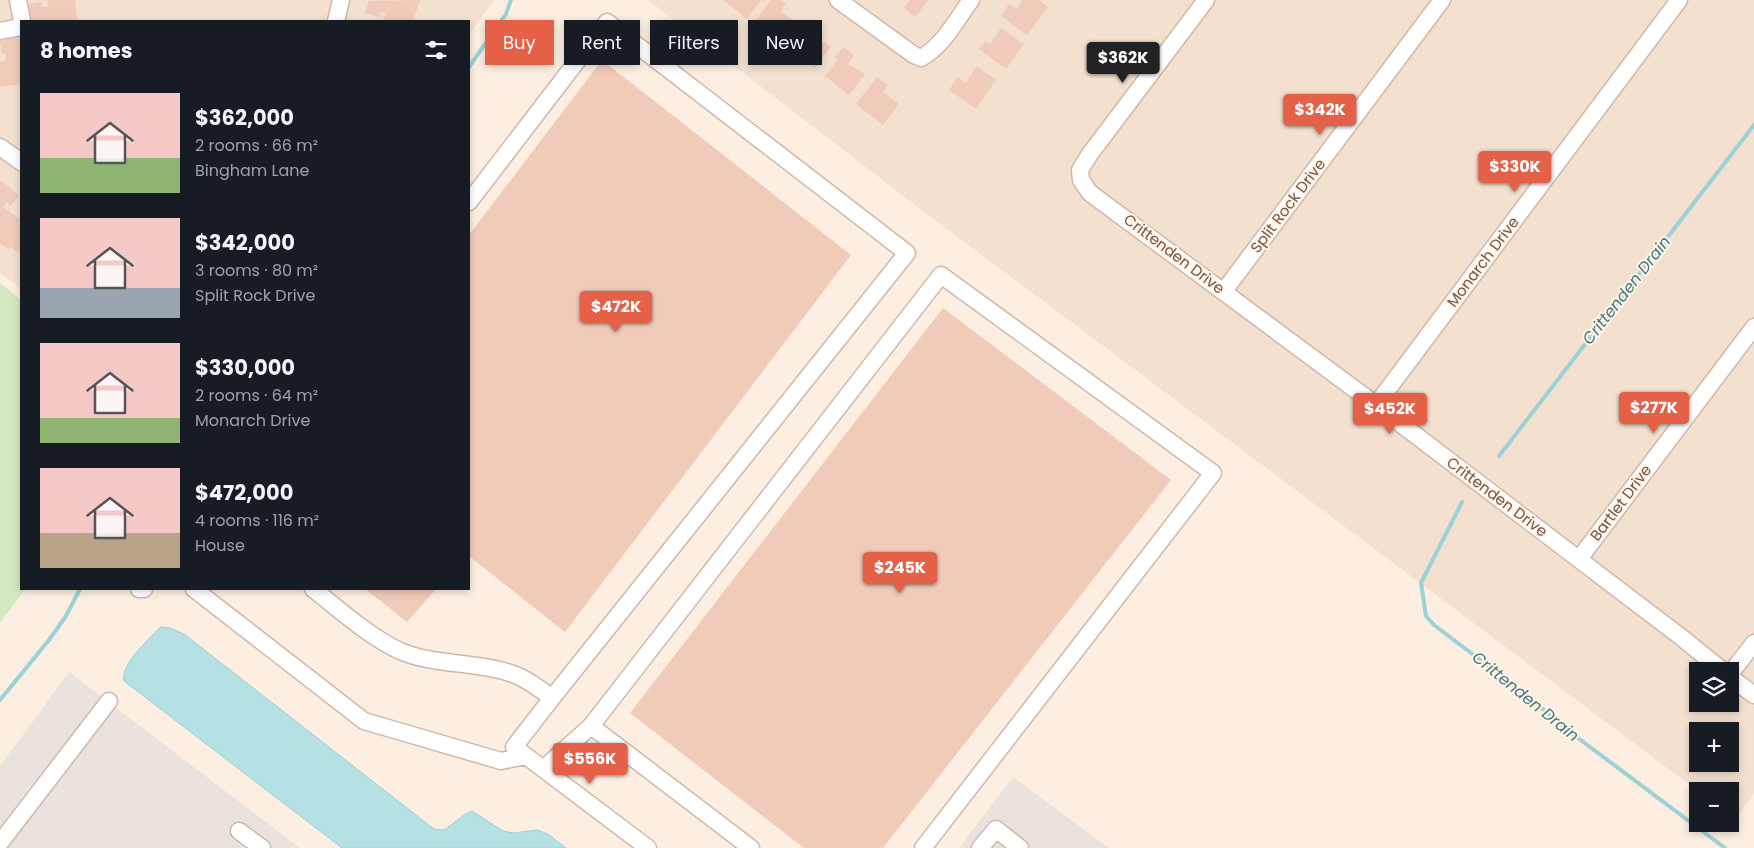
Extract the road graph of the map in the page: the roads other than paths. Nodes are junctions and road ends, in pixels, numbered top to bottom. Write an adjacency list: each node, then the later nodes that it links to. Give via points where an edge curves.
1 (18, 0): 8 (street)
2 (341, 0): 9 (street)
3 (838, 0): 4 (street, via 921,58 939,43)
4 (971, 0)
5 (1206, 0): 15 (street, Crittenden Drive, via 1080,170 1081,180 1090,193)
6 (1442, 0): 15 (street, Split Rock Drive)
7 (1680, 0): 17 (street, Monarch Drive)
8 (22, 20)
9 (336, 20)
10 (20, 27): 11 (street)
11 (0, 31)
12 (0, 146): 13 (street)
13 (20, 161)
14 (470, 201): 26 (street, via 606,22 907,253)
15 (1224, 291): 17 (street, Crittenden Drive)
16 (1754, 327): 18 (street, Bartlet Drive)
17 (1376, 405): 18 (street, Crittenden Drive)
18 (1579, 559): 22 (street, Crittenden Drive)
19 (195, 590): 29 (street, via 364,721 501,761)
20 (314, 590): 26 (street, via 370,634 401,651 514,674)
21 (1754, 642): 23 (street)
22 (1712, 662)
23 (1739, 663)
24 (1739, 683): 25 (street)
25 (1754, 695)
26 (552, 698): 29 (street)
27 (109, 701): 32 (street)
28 (591, 726): 30 (street); 35 (street); 36 (street, via 941,275 1213,473)
29 (520, 752): 30 (street)
30 (543, 769): 34 (street)
31 (239, 831): 33 (street)
32 (0, 843)
33 (262, 848)
34 (648, 848)
35 (751, 848)
36 (923, 848)
37 (980, 848): 38 (street, via 996,829)
38 (1020, 848)

